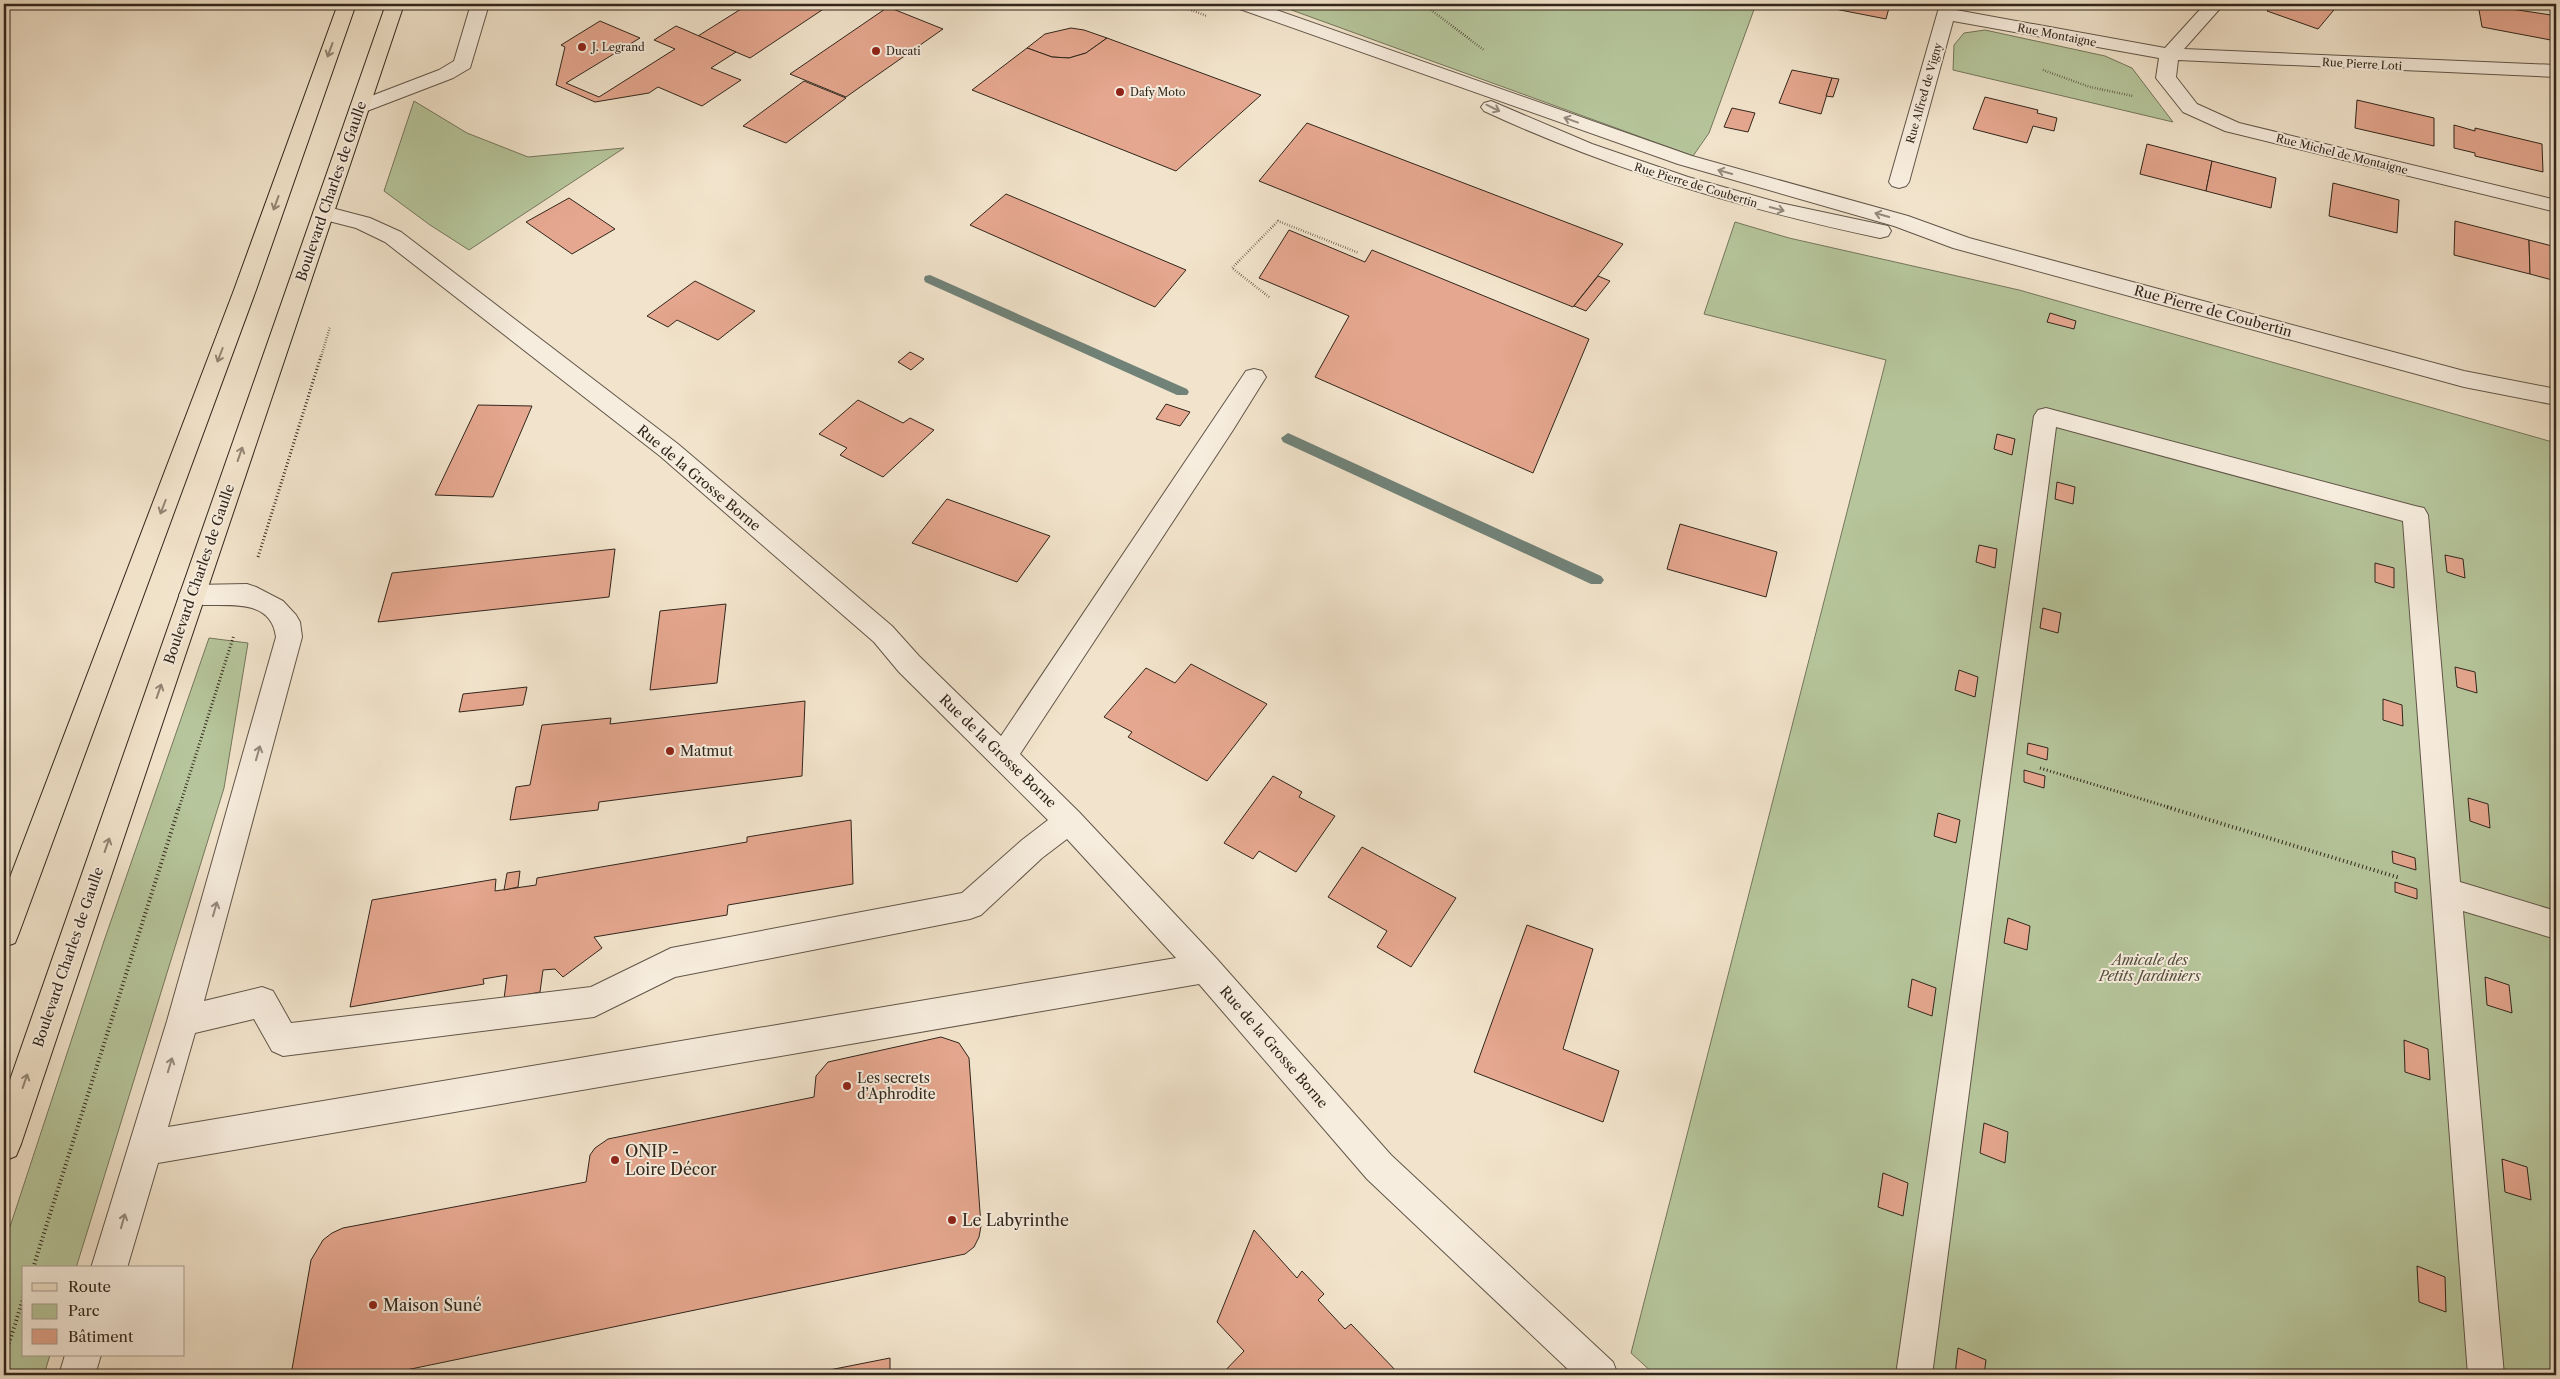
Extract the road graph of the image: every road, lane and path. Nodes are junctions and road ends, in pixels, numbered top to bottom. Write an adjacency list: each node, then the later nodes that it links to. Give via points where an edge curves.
1 (347, 4): 32 (main road, one-way to 32)
2 (395, 4): 12 (main road, Boulevard Charles de Gaulle)
3 (480, 4): 12 (street, via 463,64 446,74)
4 (1243, 4): 21 (street, Rue Pierre de Coubertin, via 1419,68 1550,135 1682,183 1820,220 1961,243)
5 (1423, 4): 8 (path)
6 (2215, 4): 9 (street)
7 (1947, 9): 9 (street, Rue Montaigne); 14 (street, Rue Alfred de Vigny)
8 (1490, 54)
9 (2169, 54): 11 (street, Rue Pierre Loti); 13 (street, Rue Michel de Montaigne, via 2166,78)
10 (2039, 68): 13 (path, via 2111,92)
11 (2556, 71)
12 (360, 107): 16 (main road, Boulevard Charles de Gaulle)
13 (2190, 108): 15 (street, Rue Michel de Montaigne, via 2232,127)
14 (1899, 182)
15 (2556, 206)
16 (324, 213): 25 (main road, Boulevard Charles de Gaulle, one-way to 16); 27 (street, Rue de la Grosse Borne, via 362,223 392,237 668,450 883,634 909,664)
17 (1359, 253): 18 (path, via 1278,221 1232,268)
18 (1268, 297)
19 (333, 318): 24 (path)
20 (1254, 377): 27 (street)
21 (2464, 379): 22 (street, Rue Pierre de Coubertin); 23 (street, Rue Pierre de Coubertin)
22 (2556, 397)
23 (2556, 414)
24 (257, 562)
25 (192, 595): 34 (street, one-way to 25, via 289,637 287,622 274,608 247,594); 35 (main road, Boulevard Charles de Gaulle, one-way to 25)
26 (233, 636): 37 (path)
27 (1003, 756): 29 (street, Rue de la Grosse Borne)
28 (1999, 756): 30 (path); 30 (street, via 2046,416 2415,515); 44 (street)
29 (1069, 821): 33 (street, Rue de la Grosse Borne); 34 (street, via 1032,848 970,905 671,962 594,1002 284,1040 262,1002)
30 (2448, 892): 31 (street); 45 (street)
31 (2556, 925)
32 (4, 933)
33 (1205, 968): 36 (street); 43 (street, Rue de la Grosse Borne, via 1379,1167)
34 (184, 1021): 36 (street, one-way to 34)
35 (4, 1144)
36 (144, 1148): 38 (street, one-way to 36)
37 (34, 1266)
38 (110, 1266)
39 (22, 1302): 41 (path)
40 (83, 1356): 42 (street)
41 (4, 1359)
42 (77, 1375)
43 (1600, 1375)
44 (1914, 1375)
45 (2486, 1375)

